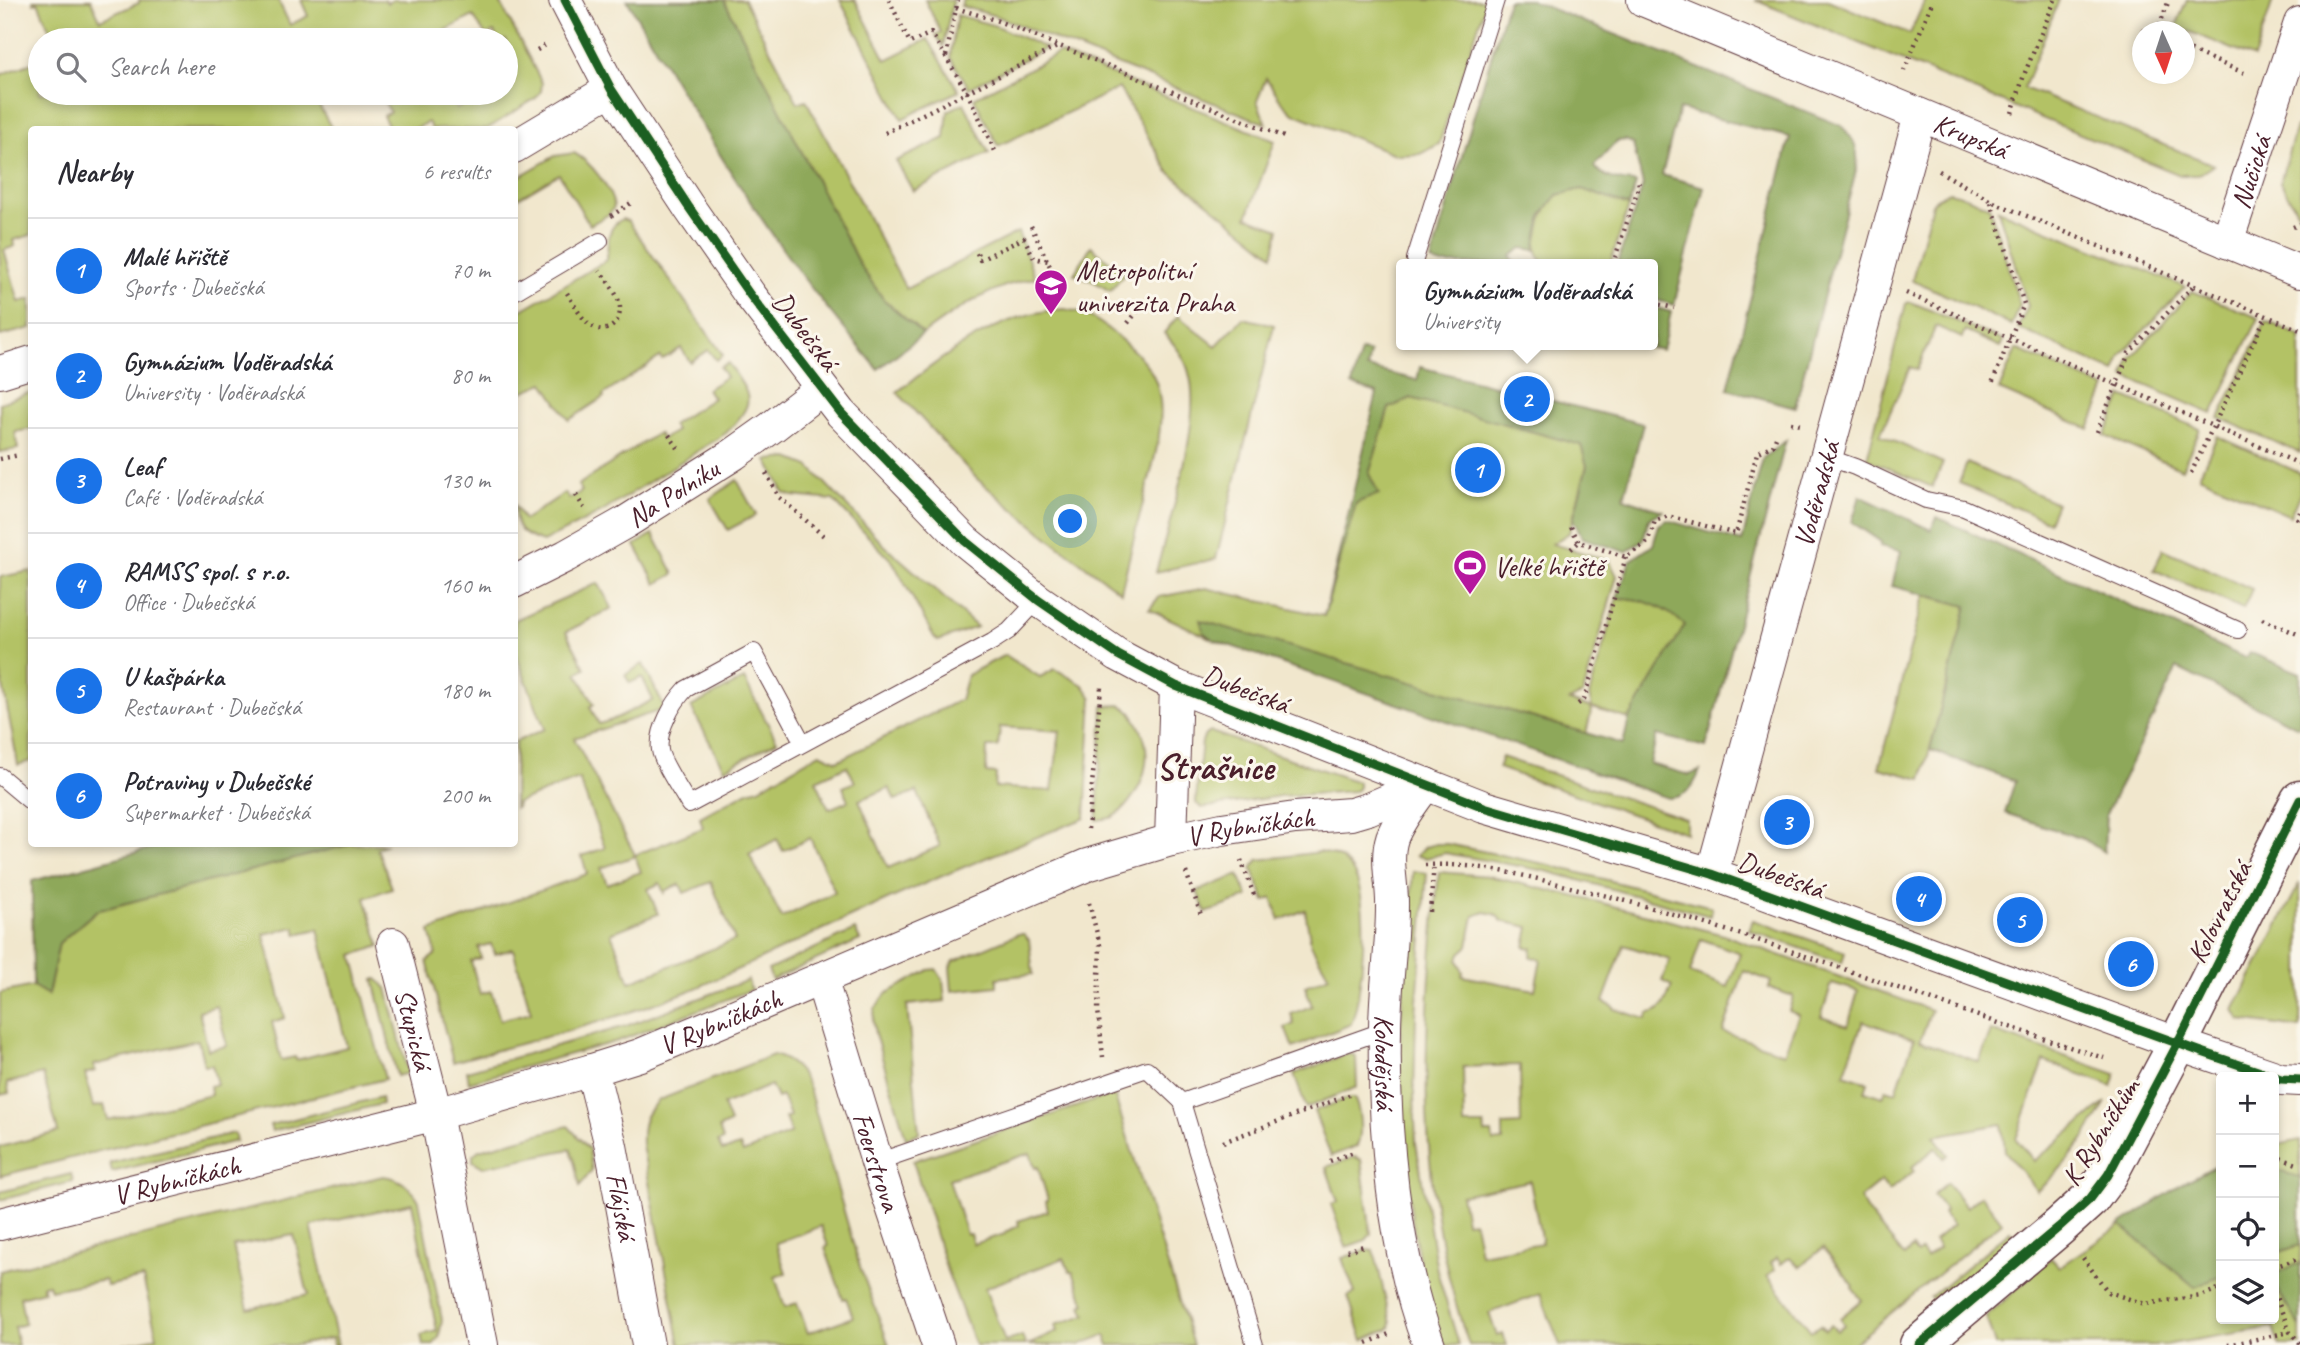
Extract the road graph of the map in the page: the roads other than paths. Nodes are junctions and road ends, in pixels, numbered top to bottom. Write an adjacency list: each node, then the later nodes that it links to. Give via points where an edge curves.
1 (565, 0): 5 (street, Dubečská)
2 (1496, 0): 10 (lane)
3 (1643, 0): 6 (street, Krupská)
4 (2300, 23): 8 (street, Nučická)
5 (611, 89): 7 (street); 15 (street, Dubečská, via 695,218)
6 (1920, 115): 8 (street, Krupská); 16 (street, Voděradská)
7 (518, 146)
8 (2227, 242): 11 (street, Krupská)
9 (593, 245): 12 (lane)
10 (1415, 259)
11 (2300, 272)
12 (518, 290)
13 (28, 363): 14 (street)
14 (0, 372)
15 (821, 389): 17 (street, Na Polníku, via 772,427 626,522); 18 (street, Dubečská, via 965,541)
16 (1827, 457): 19 (lane, via 1926,500 1964,508); 27 (street, Voděradská)
17 (518, 574)
18 (1038, 600): 20 (street, Dubečská, via 1118,655); 21 (lane, via 992,642)
19 (2238, 630)
20 (1176, 686): 23 (street, Dubečská); 26 (street)
21 (803, 743): 21 (lane, via 689,805 659,752 661,734 677,698 754,652)
22 (0, 776): 24 (lane)
23 (1426, 784): 26 (street, V Rybníčkách, via 1351,814 1283,820); 27 (street, Dubečská, via 1535,823); 30 (street, Kolodějská, via 1397,827 1389,850 1392,907)
24 (28, 799)
25 (2300, 800): 31 (street, Kolovratská)
26 (1171, 840): 29 (street, V Rybníčkách, via 1087,865)
27 (1712, 874): 31 (street, Dubečská)
28 (393, 944): 35 (street, Stupická)
29 (821, 978): 32 (street, V Rybníčkách, via 640,1055); 36 (street, Foerstrova)
30 (1385, 1030): 34 (lane); 42 (street, Kolodějská, via 1393,1189 1414,1299)
31 (2179, 1044): 33 (street, via 2281,1079); 43 (street, K Rybníčkům, via 2090,1199)
32 (592, 1070): 35 (street, V Rybníčkách); 39 (street, Flájská)
33 (2300, 1080)
34 (1182, 1102): 36 (lane, via 1147,1069); 41 (lane)
35 (436, 1114): 37 (street, V Rybníčkách); 38 (street)
36 (877, 1162): 40 (street, Foerstrova)
37 (0, 1224)
38 (482, 1345)
39 (648, 1345)
40 (938, 1345)
41 (1255, 1345)
42 (1429, 1345)
43 (1919, 1345)

